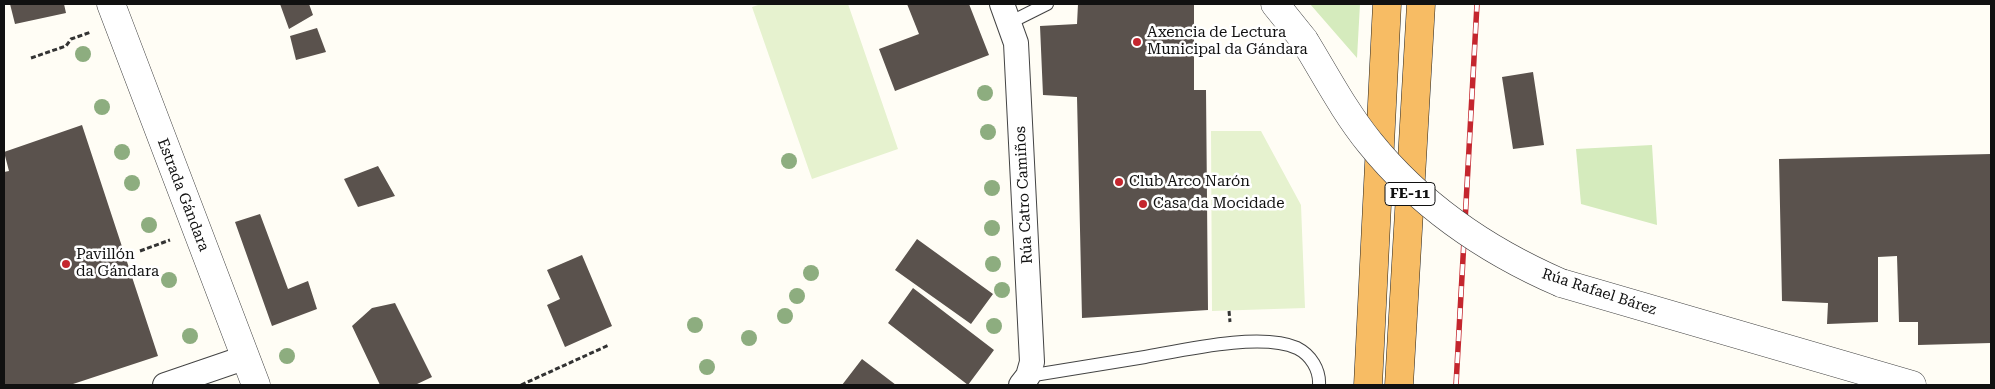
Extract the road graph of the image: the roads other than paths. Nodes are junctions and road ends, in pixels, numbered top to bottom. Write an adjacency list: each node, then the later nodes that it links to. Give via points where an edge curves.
1 (111, 4): 7 (street, Estrada Gándara)
2 (1047, 4): 6 (lane)
3 (1275, 4): 14 (street, Rúa Rafael Bárez, bridge, via 1304,40 1369,141 1401,179 1473,237 1561,283)
4 (1387, 4): 12 (highway, FE-11)
5 (1421, 4): 13 (highway, FE-11)
6 (1006, 13): 8 (street, Rúa Catro Camiños, via 1016,43 1032,362)
7 (244, 358): 9 (street); 10 (street, Estrada Gándara)
8 (1025, 381): 11 (lane, via 1230,342 1267,342 1296,348 1310,358 1320,376)
9 (166, 385)
10 (256, 385)
11 (1319, 385)
12 (1368, 385)
13 (1399, 385)
14 (1912, 385)

